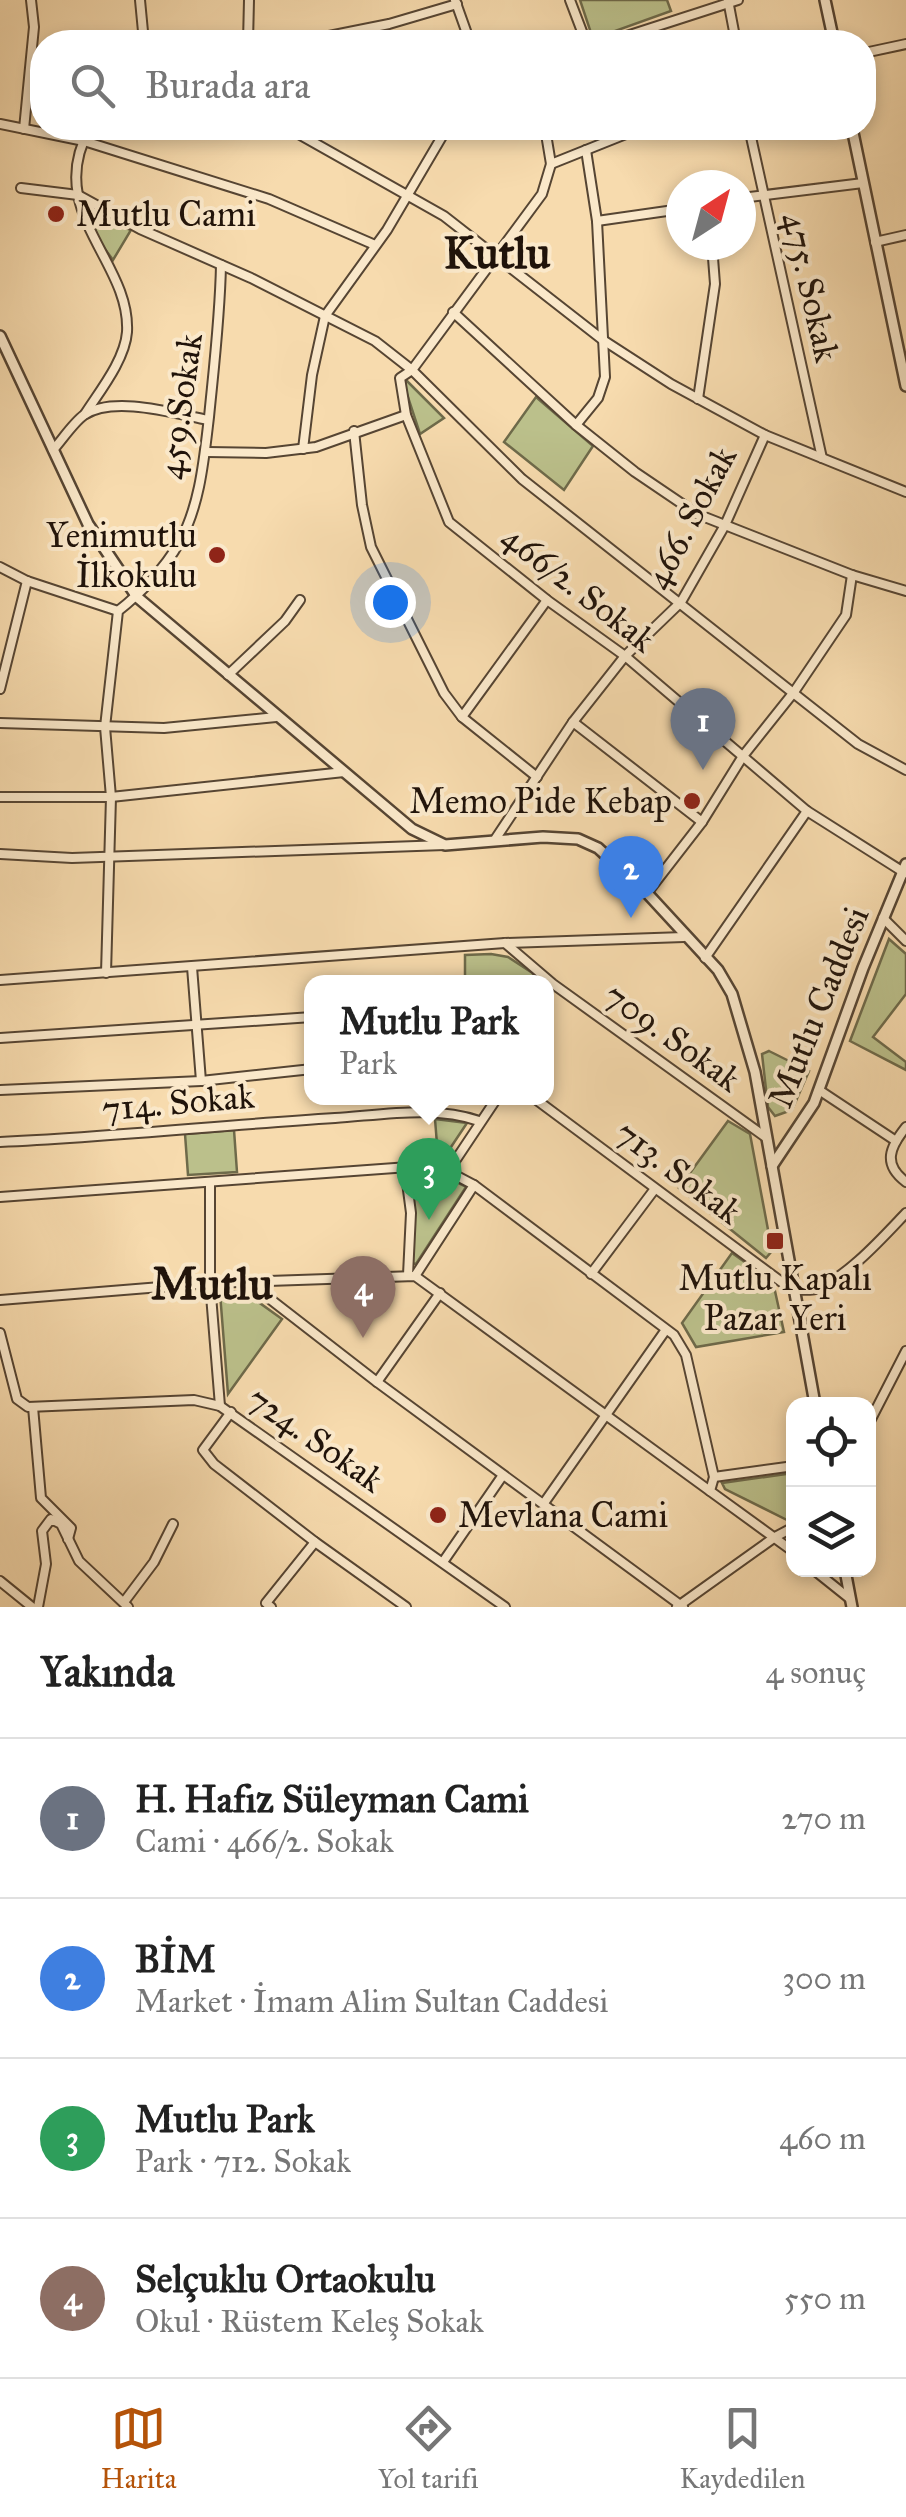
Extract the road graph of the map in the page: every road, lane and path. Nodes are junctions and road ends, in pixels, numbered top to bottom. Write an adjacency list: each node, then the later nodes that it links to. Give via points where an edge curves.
1 (31, 0): 8 (street)
2 (140, 0): 9 (street)
3 (248, 0): 10 (street)
4 (570, 0): 13 (street)
5 (824, 0): 16 (street)
6 (732, 1): 14 (street); 15 (street)
7 (456, 2): 11 (street); 12 (street)
8 (34, 30)
9 (143, 30)
10 (248, 30)
11 (359, 30)
12 (466, 30)
13 (581, 30)
14 (644, 30)
15 (735, 30)
16 (831, 30)
17 (906, 44): 18 (street)
18 (876, 50)
19 (30, 68): 21 (street)
20 (0, 124): 21 (street)
21 (24, 130): 22 (street)
22 (30, 131)
23 (79, 140): 30 (street)
24 (309, 140): 36 (street)
25 (440, 140): 36 (street)
26 (547, 140): 32 (street)
27 (611, 140): 31 (street)
28 (751, 140): 37 (street, 475. Sokak)
29 (854, 140): 33 (street)
30 (84, 141): 35 (street); 43 (street, via 269,200)
31 (586, 150): 32 (street); 40 (street)
32 (551, 164): 44 (street, via 542,194)
33 (863, 183): 37 (street); 42 (street)
34 (21, 188): 35 (street)
35 (78, 195): 46 (street); 56 (street, via 125,310 127,335)
36 (408, 195): 43 (street); 44 (street)
37 (762, 195): 38 (street); 65 (street, 475. Sokak)
38 (756, 196)
39 (666, 210): 40 (street)
40 (597, 220): 50 (street)
41 (906, 235): 42 (street)
42 (875, 242): 52 (street)
43 (375, 245): 48 (street)
44 (494, 255): 47 (street); 50 (street)
45 (714, 260): 55 (street, via 716,284)
46 (222, 265): 48 (street); 58 (street, 459.Sokak)
47 (453, 312): 53 (street); 59 (street)
48 (325, 316): 53 (street, via 375,341); 62 (street)
49 (0, 336): 51 (street)
50 (602, 340): 55 (street); 59 (street, via 603,389)
51 (4, 359): 63 (street)
52 (903, 360): 54 (street)
53 (412, 370): 57 (street, 466/2. Sokak, via 400,378); 75 (street, via 522,479)
54 (906, 386)
55 (698, 399): 61 (street)
56 (85, 414): 58 (street, via 132,406); 63 (street)
57 (406, 415): 60 (street); 74 (street, 466/2. Sokak, via 449,522)
58 (208, 420): 64 (street, 459.Sokak)
59 (576, 425): 67 (street, via 696,514)
60 (354, 432): 62 (street); 83 (street, via 372,547)
61 (765, 435): 65 (street, 466. Sokak); 67 (street, 466. Sokak)
62 (303, 449): 64 (street)
63 (53, 450): 72 (street, via 88,524)
64 (207, 452): 72 (street, 459.Sokak, via 179,543)
65 (822, 458): 66 (street, 466. Sokak)
66 (906, 492)
67 (726, 525): 69 (street); 75 (street, 466. Sokak)
68 (0, 567): 70 (street)
69 (852, 575): 71 (street); 81 (street, via 846,616)
70 (26, 581): 76 (street); 77 (street)
71 (906, 590)
72 (136, 597): 76 (street, 459.Sokak); 79 (street)
73 (300, 600): 79 (street)
74 (546, 600): 78 (street, 466/2. Sokak); 83 (street)
75 (681, 602): 78 (street, 466. Sokak); 81 (street)
76 (118, 611): 86 (street)
77 (5, 646): 80 (street)
78 (625, 656): 84 (street, 466. Sokak); 87 (street, 466/2. Sokak)
79 (228, 675): 82 (street)
80 (0, 689)
81 (794, 692): 87 (street); 88 (street, via 858,744)
82 (276, 717): 86 (street); 89 (street)
83 (462, 717): 90 (street)
84 (572, 722): 90 (street, 466. Sokak); 94 (street)
85 (0, 723): 86 (street)
86 (105, 727): 91 (street)
87 (743, 756): 93 (street, 466/2. Sokak); 94 (street)
88 (906, 770)
89 (347, 772): 91 (street); 96 (street, via 412,829)
90 (537, 777): 95 (street, 466. Sokak)
91 (111, 796): 92 (street); 98 (street)
92 (0, 797)
93 (807, 812): 99 (street, 466/2. Sokak); 105 (street)
94 (702, 822): 100 (street)
95 (496, 838): 96 (street); 100 (street, via 578,840 598,848)
96 (445, 845): 98 (street)
97 (0, 854): 98 (street)
98 (108, 856): 107 (street)
99 (905, 870): 101 (street, Mutlu Caddesi)
100 (646, 893): 102 (street)
101 (883, 918): 103 (street); 117 (street, Mutlu Caddesi)
102 (684, 937): 104 (street); 105 (street)
103 (906, 941)
104 (504, 943): 106 (street); 108 (street, 709. Sokak)
105 (706, 958): 122 (street, via 732,994)
106 (192, 967): 107 (street); 112 (street)
107 (106, 973): 109 (street)
108 (538, 975)
109 (0, 980)
110 (554, 988): 122 (street, 709. Sokak)
111 (304, 1018): 112 (street)
112 (196, 1026): 113 (street); 115 (street)
113 (0, 1038)
114 (304, 1070): 115 (street)
115 (201, 1081): 116 (street)
116 (0, 1090)
117 (819, 1090): 123 (street); 125 (street, Mutlu Caddesi)
118 (491, 1105): 120 (street)
119 (543, 1105): 131 (street, 713. Sokak)
120 (479, 1121): 124 (street, 714. Sokak, via 420,1113); 127 (street)
121 (906, 1127): 123 (street)
122 (764, 1136): 125 (street)
123 (896, 1140): 128 (street, via 889,1162)
124 (0, 1142)
125 (772, 1166): 138 (street)
126 (406, 1167): 127 (street); 129 (street); 135 (street)
127 (449, 1170): 130 (street)
128 (906, 1182)
129 (210, 1183): 132 (street); 137 (street)
130 (474, 1185): 134 (street); 135 (street)
131 (654, 1190): 134 (street); 138 (street, 713. Sokak)
132 (0, 1197)
133 (906, 1212): 138 (street, via 840,1273 814,1289)
134 (591, 1274): 141 (street)
135 (412, 1275): 136 (street); 139 (street)
136 (248, 1282): 137 (street); 144 (street)
137 (210, 1283): 140 (street); 146 (street)
138 (792, 1289): 145 (street)
139 (440, 1293): 144 (street); 150 (street)
140 (0, 1300)
141 (665, 1331): 150 (street); 153 (street, via 686,1355)
142 (0, 1333): 147 (street, via 18,1399)
143 (906, 1351): 148 (street)
144 (377, 1382): 152 (street)
145 (814, 1397)
146 (220, 1406): 147 (street, 724. Sokak, via 194,1400); 149 (street, 724. Sokak)
147 (33, 1407): 159 (street, via 41,1498 71,1528)
148 (876, 1409)
149 (231, 1412): 160 (street, via 203,1450); 162 (street, 724. Sokak)
150 (605, 1416): 154 (street); 155 (street)
151 (786, 1467): 153 (street)
152 (502, 1475): 155 (street); 162 (street)
153 (714, 1477): 154 (street)
154 (710, 1490): 158 (street)
155 (544, 1504): 168 (street)
156 (174, 1524): 167 (street)
157 (786, 1530): 158 (street)
158 (774, 1536): 161 (street); 168 (street)
159 (68, 1539): 167 (street, via 79,1561); 169 (street, via 56,1520 42,1531 46,1564)
160 (315, 1542): 170 (street, via 266,1603); 171 (street)
161 (786, 1546)
162 (443, 1562): 172 (street, 724. Sokak)
163 (822, 1577): 166 (street)
164 (846, 1577): 166 (street)
165 (0, 1581): 169 (street)
166 (851, 1602)
167 (126, 1604)
168 (680, 1606)
169 (34, 1607)
170 (271, 1607)
171 (406, 1607)
172 (506, 1607)

